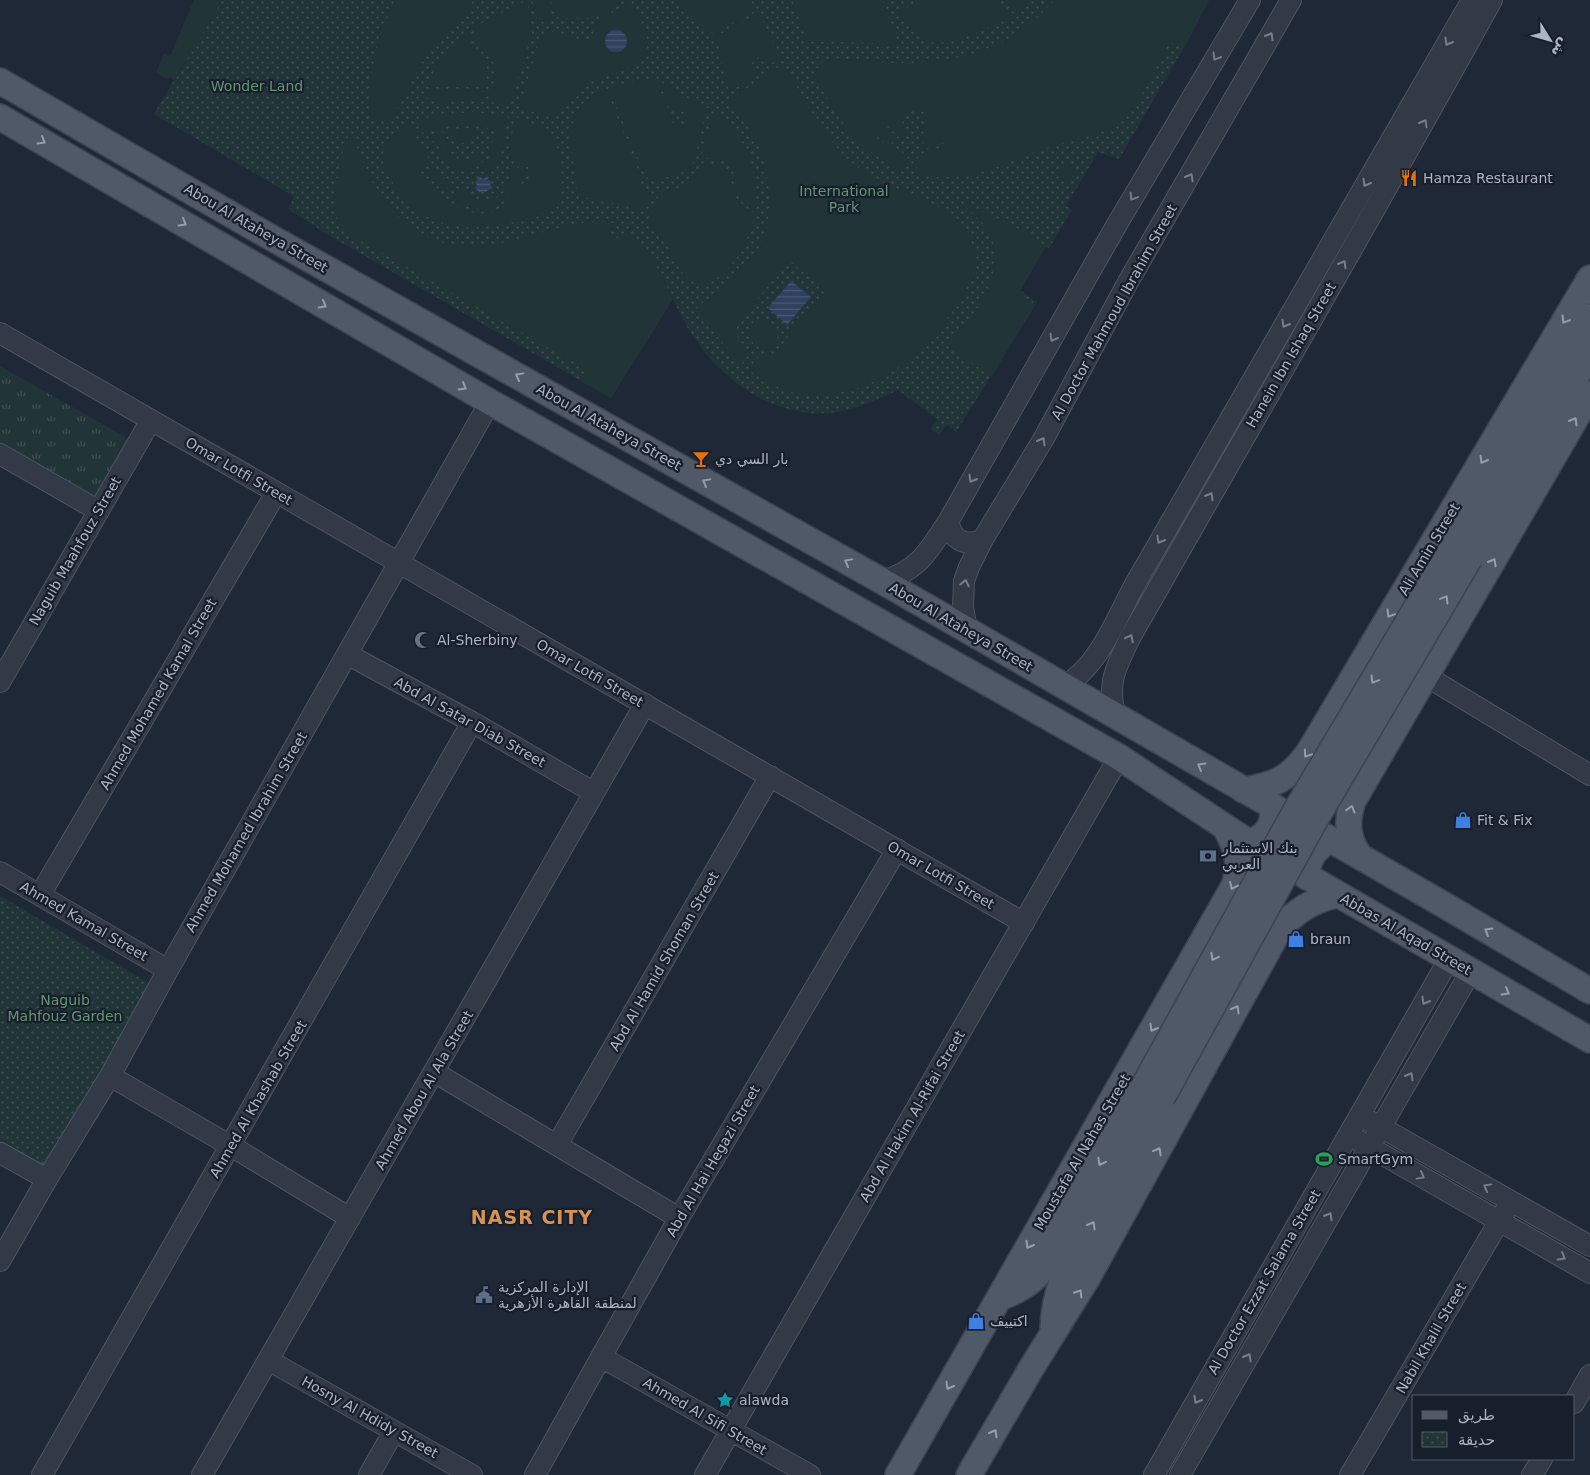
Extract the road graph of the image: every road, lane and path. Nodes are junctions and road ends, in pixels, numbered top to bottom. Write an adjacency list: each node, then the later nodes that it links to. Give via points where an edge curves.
1 (1250, 0): 17 (street, one-way to 17, via 1116,226)
2 (1291, 0): 18 (street, Al Doctor Mahmoud Ibrahim Street, one-way to 2, via 1044,438 1128,282)
3 (1472, 0): 24 (street, Hanein Ibn Ishaq Street, one-way to 24, via 1135,584)
4 (1492, 0): 25 (street, Hanein Ibn Ishaq Street, one-way to 4)
5 (0, 81): 21 (main road, Abou Al Ataheya Street, one-way to 5, via 263,233)
6 (0, 117): 12 (main road, one-way to 12)
7 (1590, 278): 32 (main road, Ali Amin Street, one-way to 32)
8 (1590, 317): 19 (main road)
9 (0, 333): 13 (street, Omar Lotfi Street)
10 (1590, 353): 19 (main road)
11 (1590, 394): 26 (main road, one-way to 11)
12 (490, 402): 20 (street, Ahmed Mohamed Ibrahim Street); 34 (main road)
13 (151, 420): 15 (street, Omar Lotfi Street); 16 (street, Naguib Maahfouz Street)
14 (0, 454): 16 (street)
15 (276, 493): 20 (street, Omar Lotfi Street); 47 (street, Ahmed Mohamed Kamal Street)
16 (99, 511): 27 (street, Naguib Maahfouz Street)
17 (949, 520): 18 (street, via 950,531 957,539 967,543); 21 (street, via 918,562 902,574)
18 (983, 539): 22 (street, Al Doctor Mahmoud Ibrahim Street, one-way to 18, via 963,607 964,581)
19 (1461, 553): 59 (main road, bridge, via 1296,810)
20 (400, 562): 23 (street, Ahmed Mohamed Ibrahim Street); 29 (street, Omar Lotfi Street)
21 (882, 581): 22 (main road, Abou Al Ataheya Street)
22 (968, 631): 28 (main road, Abou Al Ataheya Street)
23 (347, 654): 31 (street, Abd Al Satar Diab Street); 53 (street, Ahmed Mohamed Ibrahim Street)
24 (1097, 656): 25 (street, via 1104,665); 28 (street, Hanein Ibn Ishaq Street, via 1083,674)
25 (1116, 665): 30 (street, Hanein Ibn Ishaq Street, via 1111,692)
26 (1426, 676): 33 (main road); 35 (street)
27 (0, 682)
28 (1064, 686): 30 (main road, Abou Al Ataheya Street)
29 (644, 704): 36 (street, Omar Lotfi Street); 38 (street, Ahmed Abou Al Ala Street)
30 (1116, 717): 37 (main road, Abou Al Ataheya Street, one-way to 30)
31 (472, 722): 38 (street, Abd Al Satar Diab Street); 64 (street, Ahmed Al Khashab Street)
32 (1326, 722): 33 (main road, via 1339,745 1353,753 1370,754); 37 (main road, Ali Amin Street, one-way to 37, via 1309,752 1291,772 1268,786)
33 (1385, 747): 44 (main road, one-way to 33, via 1349,835 1348,818 1353,801)
34 (1119, 757): 40 (main road); 49 (street, Abd Al Hakim Al-Rifai Street)
35 (1588, 768)
36 (770, 776): 43 (street, Omar Lotfi Street); 63 (street, Abd Al Hamid Shoman Street)
37 (1243, 790): 39 (main road)
38 (593, 792): 57 (street, Ahmed Abou Al Ala Street)
39 (1272, 806): 41 (main road); 42 (main road, via 1273,819 1268,830 1260,838)
40 (1223, 825): 42 (main road, Abbas Al Aqad Street); 50 (main road, Moustafa Al Nahas Street, one-way to 50, via 1237,852 1238,875)
41 (1331, 840): 44 (main road); 46 (main road, via 1313,854)
42 (1248, 842): 46 (main road, Abbas Al Aqad Street)
43 (897, 849): 49 (street, Omar Lotfi Street); 70 (street, Abd Al Hai Hegazi Street)
44 (1359, 855): 55 (main road, one-way to 44)
45 (0, 872): 47 (street, Ahmed Kamal Street)
46 (1307, 877): 48 (main road, Abbas Al Aqad Street)
47 (40, 895): 53 (street, Ahmed Kamal Street)
48 (1337, 895): 51 (main road, Abbas Al Aqad Street); 52 (main road, via 1313,902 1293,915 1278,932)
49 (1024, 922): 80 (street, Abd Al Hakim Al-Rifai Street)
50 (1211, 928): 52 (main road, via 1227,925 1242,929 1259,947); 75 (main road, Moustafa Al Nahas Street, one-way to 75)
51 (1450, 959): 54 (main road, Abbas Al Aqad Street); 60 (street, Al Doctor Ezzat Salama Street, one-way to 60)
52 (1261, 963): 76 (main road, one-way to 52, via 1088,1277)
53 (168, 970): 58 (street, Ahmed Mohamed Ibrahim Street)
54 (1471, 971): 56 (main road, Abbas Al Aqad Street, one-way to 56); 61 (street, Al Doctor Ezzat Salama Street, one-way to 54)
55 (1590, 991)
56 (1590, 1040)
57 (434, 1072): 63 (street); 69 (street, Ahmed Abou Al Ala Street)
58 (110, 1076): 64 (street); 67 (street, Ahmed Mohamed Ibrahim Street)
59 (1152, 1093): 75 (main road, one-way to 75, via 1043,1268 1022,1289); 76 (main road, one-way to 59, via 1054,1308 1064,1276)
60 (1360, 1115): 61 (street); 62 (street, Al Doctor Ezzat Salama Street)
61 (1381, 1127): 65 (street, Al Doctor Ezzat Salama Street); 68 (street, one-way to 61)
62 (1348, 1135): 65 (street); 91 (street, Al Doctor Ezzat Salama Street, one-way to 91)
63 (557, 1145): 70 (street)
64 (231, 1146): 69 (street); 82 (street, Ahmed Al Khashab Street)
65 (1369, 1147): 71 (street, one-way to 71); 92 (street, Al Doctor Ezzat Salama Street, one-way to 65)
66 (0, 1153): 67 (street)
67 (47, 1180): 73 (street, Ahmed Mohamed Ibrahim Street)
68 (1511, 1200): 71 (street, Nabil Khalil Street); 72 (street)
69 (350, 1218): 78 (street, Ahmed Abou Al Ala Street)
70 (679, 1218): 77 (street, Abd Al Hai Hegazi Street)
71 (1500, 1220): 74 (street, one-way to 74); 93 (street, Nabil Khalil Street)
72 (1590, 1246)
73 (0, 1261)
74 (1590, 1273)
75 (999, 1298): 89 (main road, Moustafa Al Nahas Street, one-way to 89)
76 (1053, 1334): 90 (main road, one-way to 76)
77 (601, 1356): 80 (street, Ahmed Al Sifi Street); 86 (street, Abd Al Hai Hegazi Street)
78 (268, 1360): 79 (street, Hosny Al Hdidy Street); 83 (street, Ahmed Abou Al Ala Street)
79 (394, 1431): 84 (street); 85 (street, Hosny Al Hdidy Street)
80 (730, 1431): 87 (street, Abd Al Hakim Al-Rifai Street); 88 (street, Ahmed Al Sifi Street)
81 (1541, 1460): 94 (street)
82 (42, 1475)
83 (202, 1475)
84 (369, 1475)
85 (472, 1475)
86 (535, 1475)
87 (705, 1475)
88 (810, 1475)
89 (898, 1475)
90 (969, 1475)
91 (1154, 1475)
92 (1180, 1475)
93 (1350, 1475)
94 (1532, 1475)

